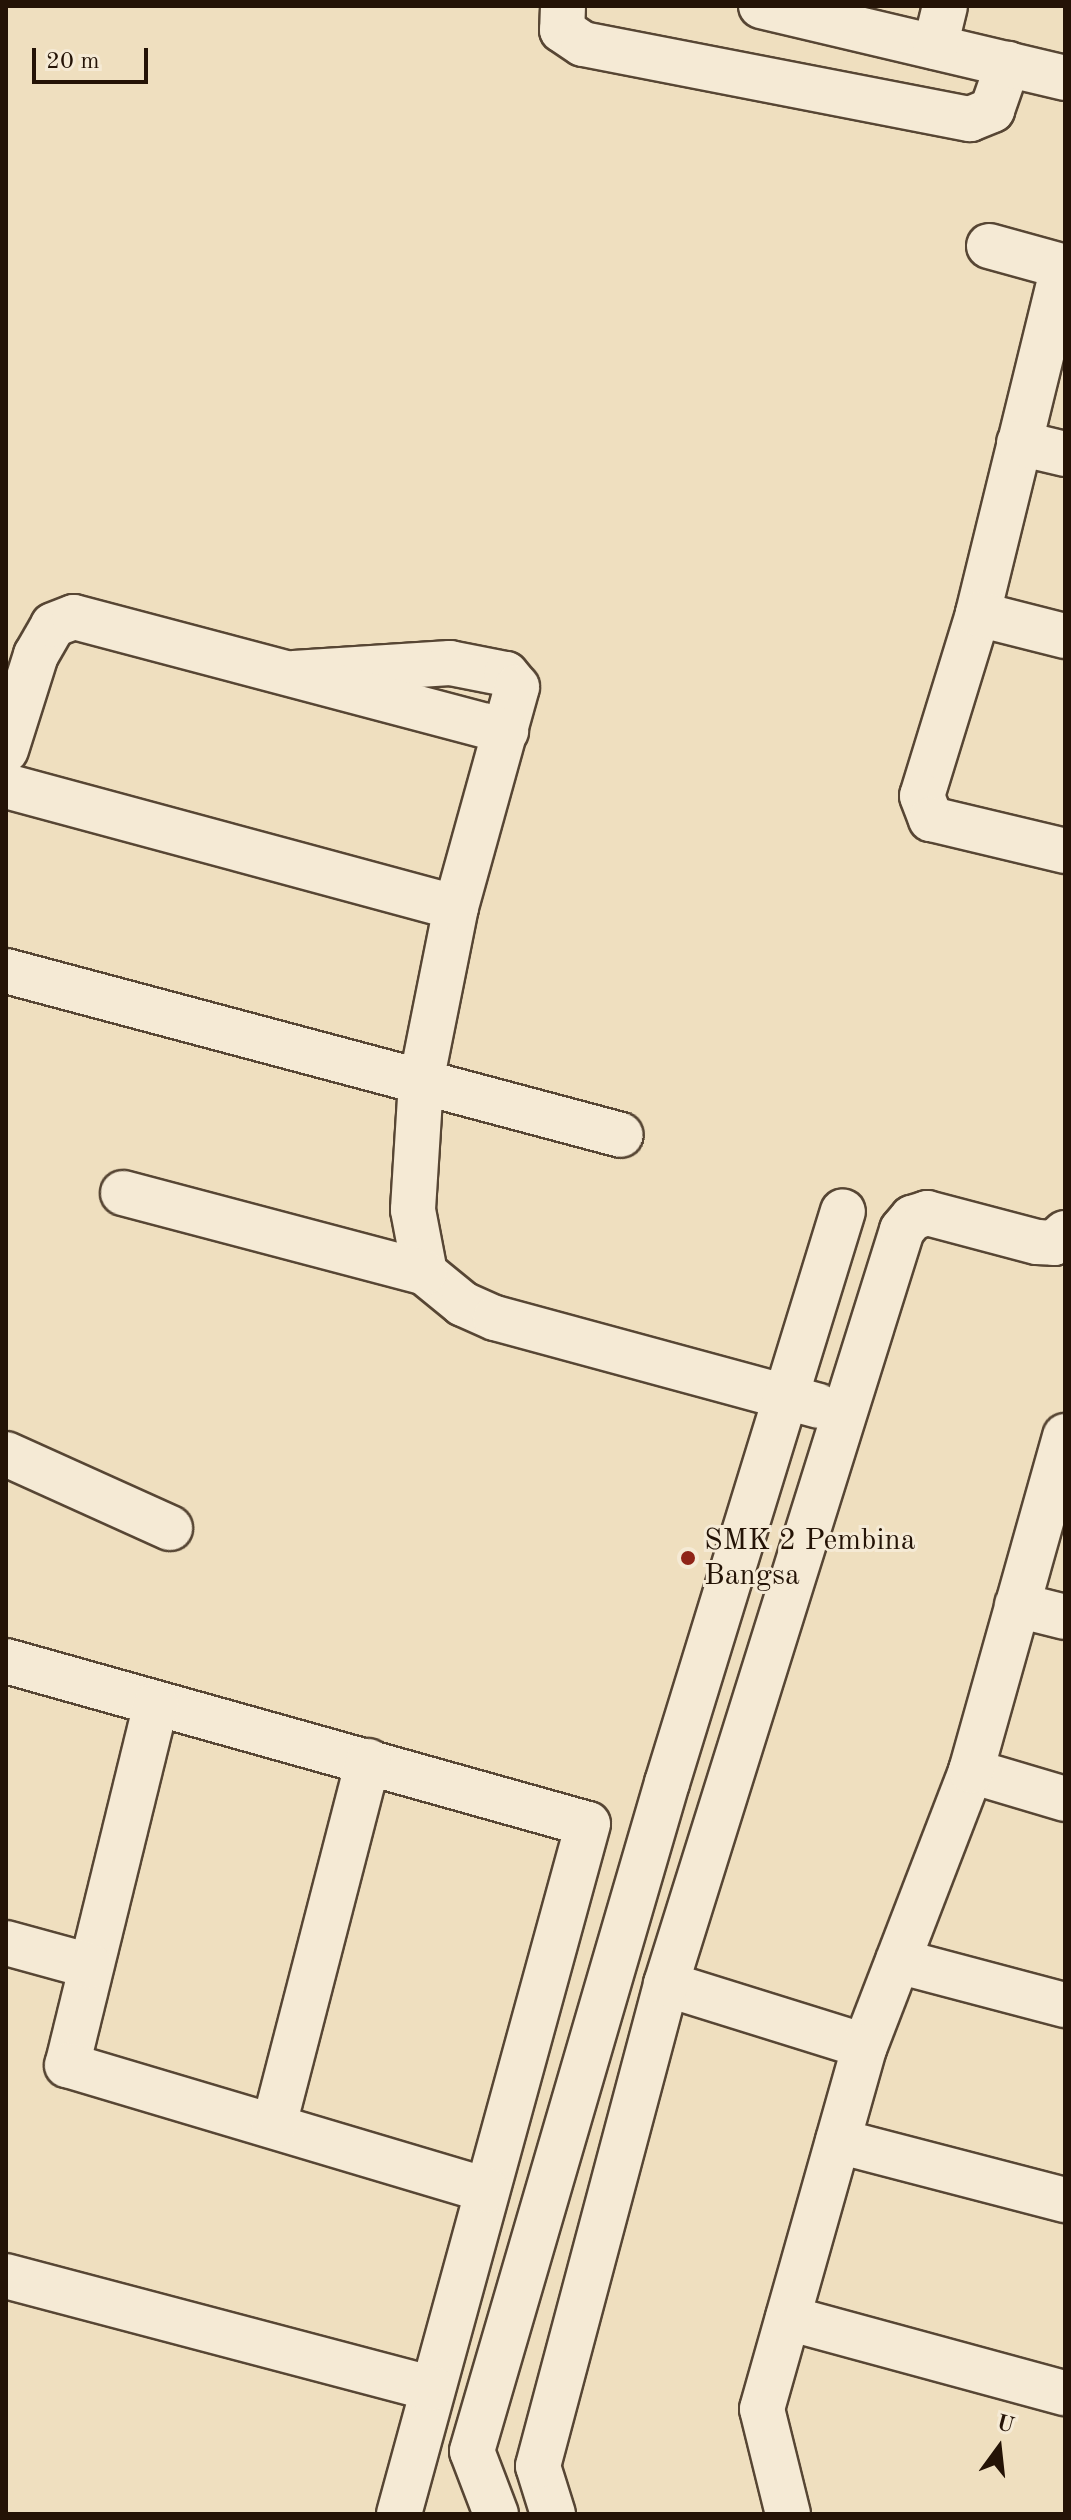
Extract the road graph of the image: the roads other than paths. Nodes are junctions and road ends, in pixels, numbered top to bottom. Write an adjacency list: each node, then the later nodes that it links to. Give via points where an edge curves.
1 (563, 6): 4 (street, via 562,30 583,44 970,119 992,110)
2 (761, 6): 3 (street)
3 (940, 26): 4 (street)
4 (1008, 64): 5 (street)
5 (1065, 78)
6 (989, 246): 7 (street)
7 (1064, 267): 8 (street)
8 (1019, 443): 9 (street); 10 (street)
9 (1065, 454)
10 (978, 614): 11 (street); 14 (street, via 922,796 926,808 931,819)
11 (1065, 636)
12 (6, 750): 15 (street, via 36,655 53,625 63,619 89,620 506,731)
13 (6, 786): 15 (street)
14 (1065, 851)
15 (456, 907): 17 (street)
16 (6, 971): 17 (street)
17 (421, 1082): 18 (street); 22 (street, via 413,1210)
18 (621, 1135)
19 (123, 1193): 22 (street)
20 (843, 1211): 23 (street)
21 (1065, 1233): 24 (street, via 1054,1243 1037,1242 927,1213 912,1218 902,1230)
22 (425, 1273): 23 (street, via 463,1304 495,1318)
23 (789, 1400): 24 (street); 34 (street)
24 (848, 1411): 35 (street)
25 (1065, 1436): 28 (street)
26 (6, 1454): 27 (street)
27 (170, 1528)
28 (1017, 1605): 29 (street); 33 (street)
29 (1065, 1617)
30 (6, 1661): 31 (street)
31 (156, 1704): 32 (street); 39 (street)
32 (368, 1761): 43 (street); 45 (street, via 588,1824)
33 (971, 1771): 36 (street); 38 (street)
34 (667, 1783): 35 (street); 53 (street, via 472,2451)
35 (722, 1797): 40 (street)
36 (1065, 1799)
37 (6, 1943): 39 (street)
38 (898, 1961): 41 (street); 42 (street)
39 (90, 1966): 43 (street, via 67,2065)
40 (666, 1984): 42 (street); 54 (street, via 538,2466)
41 (1065, 2005)
42 (865, 2046): 44 (street)
43 (274, 2125): 45 (street)
44 (838, 2141): 46 (street); 48 (street)
45 (487, 2190): 49 (street)
46 (1065, 2200)
47 (6, 2276): 49 (street)
48 (788, 2318): 50 (street); 51 (street, via 762,2409)
49 (431, 2388): 52 (street)
50 (1065, 2393)
51 (798, 2510)
52 (399, 2514)
53 (496, 2514)
54 (553, 2514)

